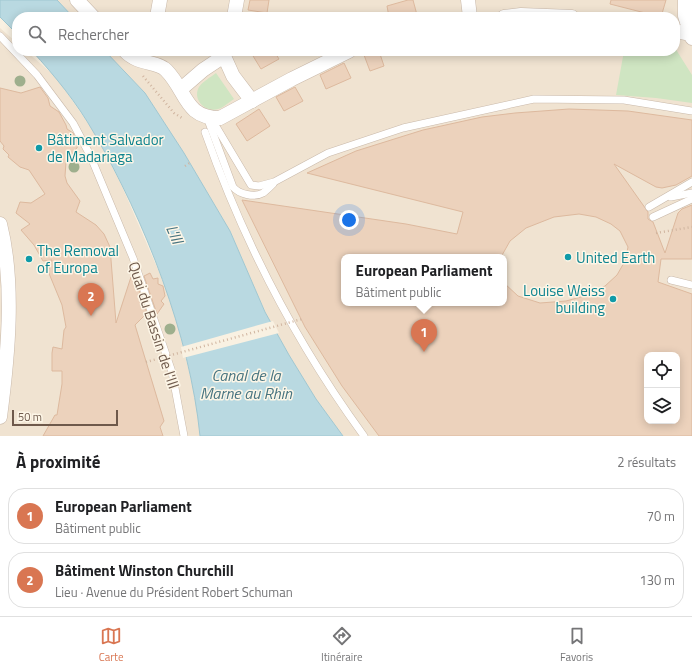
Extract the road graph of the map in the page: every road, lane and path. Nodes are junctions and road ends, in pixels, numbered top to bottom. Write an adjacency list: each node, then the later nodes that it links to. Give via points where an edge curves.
1 (77, 0): 6 (street)
2 (160, 0): 7 (street)
3 (237, 0): 8 (street)
4 (468, 0): 9 (street)
5 (685, 0): 12 (street, via 685,16)
6 (88, 12)
7 (157, 12)
8 (235, 12)
9 (469, 12)
10 (680, 33): 12 (street)
11 (0, 36): 13 (lane, Quai du Bassin de l'Ill)
12 (691, 36)
13 (12, 49)
14 (18, 56): 44 (lane, Quai du Bassin de l'Ill, via 73,123 90,155 133,258 172,372)
15 (129, 56): 24 (path, via 174,113)
16 (138, 56): 20 (street)
17 (222, 56): 21 (street)
18 (226, 56): 22 (street, via 233,76)
19 (339, 56): 22 (street)
20 (149, 57): 21 (street, via 165,69)
21 (181, 89): 25 (street, via 191,106)
22 (252, 101): 25 (street)
23 (692, 111): 28 (lane, via 624,100 534,99 403,128 328,154)
24 (186, 121)
25 (208, 123): 28 (lane, via 251,185 259,186); 28 (lane, via 237,192 254,195 262,193); 45 (lane, via 212,152 248,238 279,302 302,344)
26 (191, 162): 27 (path)
27 (185, 166)
28 (274, 182)
29 (692, 182): 31 (lane)
30 (692, 193): 31 (lane)
31 (666, 198): 33 (lane)
32 (692, 199): 34 (lane)
33 (649, 207)
34 (653, 216)
35 (0, 226): 41 (street, via 6,252 8,286)
36 (692, 227): 37 (path)
37 (656, 233)
38 (670, 280): 39 (lane)
39 (692, 285)
40 (302, 319): 42 (path, bridge)
41 (3, 353): 43 (street)
42 (146, 362)
43 (0, 417)
44 (184, 436)
45 (364, 436)

